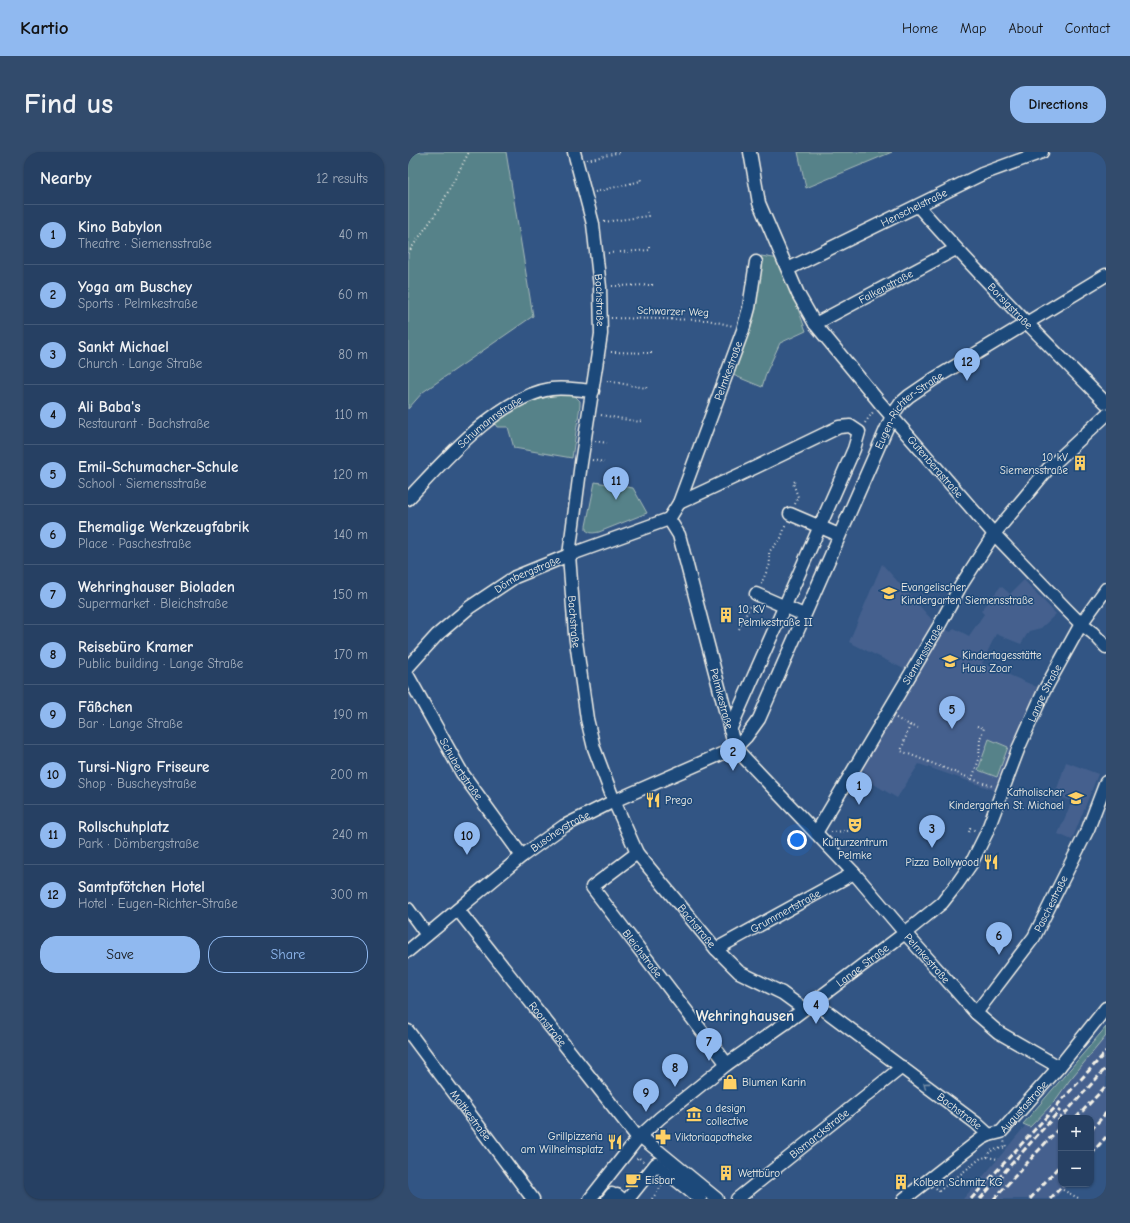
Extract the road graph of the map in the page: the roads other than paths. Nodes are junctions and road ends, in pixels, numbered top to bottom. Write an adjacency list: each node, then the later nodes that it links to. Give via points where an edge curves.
1 (574, 152): 11 (street, Bachstraße, via 593,224 600,287 601,334)
2 (750, 152): 7 (street, via 759,203)
3 (1042, 152): 4 (street, Henschelstraße, via 982,174)
4 (918, 206): 5 (street, Borsigstraße); 7 (street, Henschelstraße)
5 (956, 249): 9 (street, Borsigstraße); 10 (street, Falkenstraße)
6 (756, 262): 16 (street, Pelmkestraße, via 743,330)
7 (788, 269): 10 (street, Gutenbergstraße)
8 (1106, 275): 9 (street, Eugen-Richter-Straße)
9 (1026, 323): 12 (street, Borsigstraße); 14 (street, Eugen-Richter-Straße, via 909,396)
10 (814, 324): 14 (street, Gutenbergstraße)
11 (593, 391): 15 (street, Schumannstraße, via 552,389 514,402 465,440); 22 (street, Bachstraße)
12 (1106, 403)
13 (1106, 415): 20 (street, Siemensstraße, via 1048,469)
14 (892, 416): 20 (street, Gutenbergstraße); 21 (street, Eugen-Richter-Straße)
15 (408, 499)
16 (679, 503): 18 (street, Pelmkestraße); 19 (street, via 839,427 850,426 859,432)
17 (790, 514): 19 (street)
18 (669, 519): 22 (street, Dömbergstraße); 31 (street, Pelmkestraße, via 679,535)
19 (821, 526): 21 (street); 25 (street)
20 (994, 534): 27 (street, Gutenbergstraße); 35 (street, Siemensstraße, via 887,712)
21 (839, 535): 26 (street, Eugen-Richter-Straße)
22 (569, 555): 29 (street, Dömbergstraße, via 516,577 470,607 437,635); 34 (street, Bachstraße, via 575,634 587,719 594,748)
23 (1106, 589): 27 (street, Lange Straße)
24 (756, 594): 25 (street)
25 (785, 607): 26 (street); 31 (street)
26 (804, 615): 32 (street, Eugen-Richter-Straße, via 759,719 746,738)
27 (1081, 624): 28 (street, Gutenbergstraße); 41 (street, Lange Straße, via 1044,691 1019,747 986,834 971,864 942,903)
28 (1106, 647)
29 (408, 667)
30 (408, 676): 37 (street, Schubertstraße, via 462,773)
31 (730, 730): 32 (street, Pelmkestraße)
32 (735, 748): 34 (street, Buscheystraße); 35 (street, Pelmkestraße)
33 (1106, 782): 47 (street, Paschestraße, via 1088,829 1034,937)
34 (614, 801): 36 (street, Bachstraße); 37 (street, Buscheystraße, via 564,826)
35 (819, 836): 38 (street, Pelmkestraße)
36 (637, 853): 43 (street, Bachstraße); 49 (street, Bleichstraße, via 592,887)
37 (522, 856): 40 (street, Buscheystraße)
38 (854, 872): 41 (street, Pelmkestraße); 43 (street, Grummertstraße)
39 (408, 909): 42 (street)
40 (458, 910): 42 (street, Buscheystraße); 53 (street, Roonstraße)
41 (905, 933): 45 (street, Lange Straße); 47 (street, Pelmkestraße)
42 (427, 935): 44 (street, Buscheystraße)
43 (716, 949): 45 (street, Bachstraße, via 739,972)
44 (408, 951)
45 (809, 1006): 49 (street, Lange Straße); 50 (street, Bachstraße)
46 (1106, 1008): 51 (street, Augustastraße)
47 (976, 1013): 51 (street, Pelmkestraße, via 998,1032)
48 (408, 1031): 55 (street, Moltkestraße)
49 (727, 1064): 53 (street, Lange Straße, via 660,1118)
50 (902, 1067): 52 (street, Bachstraße, one-way to 50); 61 (street, Bismarckstraße)
51 (1059, 1067): 52 (street, Augustastraße, via 1001,1132)
52 (989, 1135): 62 (street, Augustastraße)
53 (642, 1139): 54 (street, Lange Straße); 60 (street, Roonstraße)
54 (595, 1197)
55 (532, 1199)
56 (608, 1199): 57 (street, via 612,1194)
57 (622, 1199)
58 (628, 1199): 59 (street, via 656,1164)
59 (700, 1199)
60 (717, 1199)
61 (736, 1199)
62 (904, 1199)

